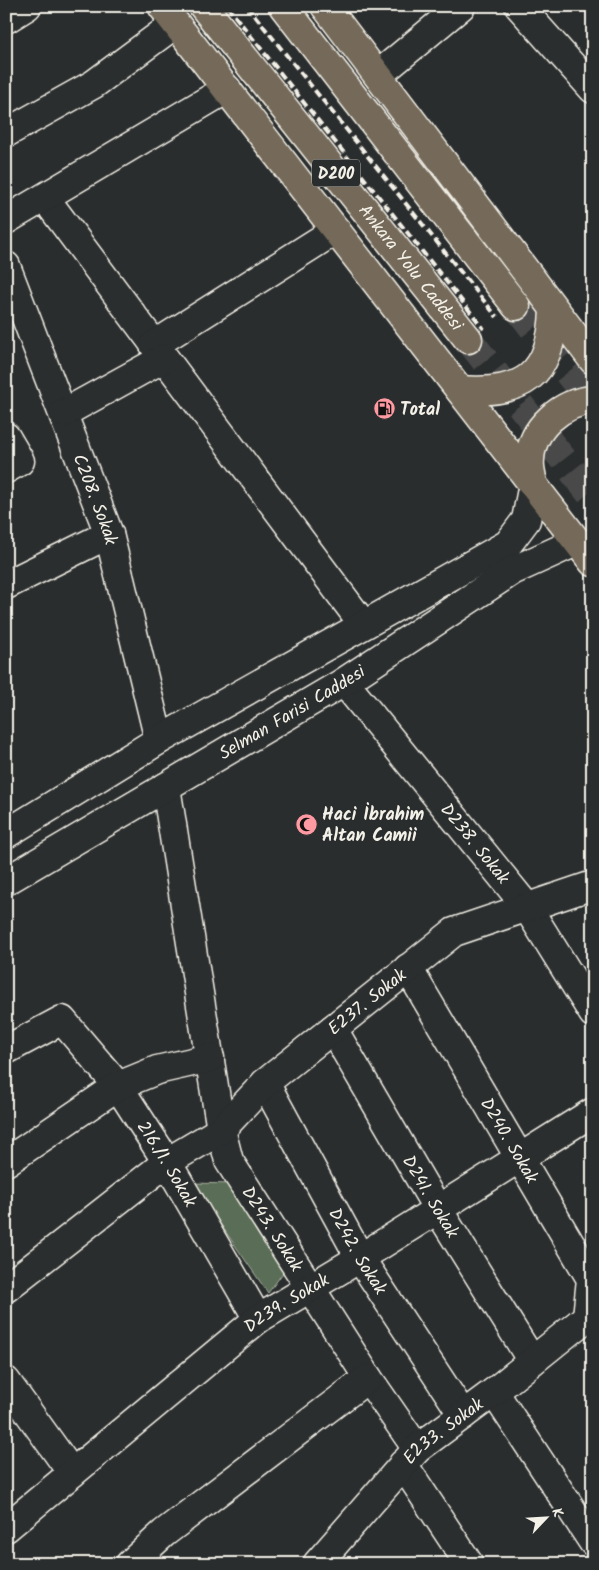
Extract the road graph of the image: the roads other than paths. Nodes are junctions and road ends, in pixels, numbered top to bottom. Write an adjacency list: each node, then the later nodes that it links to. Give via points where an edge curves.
1 (27, 6): 8 (street)
2 (204, 6): 20 (highway, Ankara Yolu Caddesi / D200)
3 (283, 6): 18 (highway)
4 (325, 6): 9 (highway)
5 (461, 6): 9 (street)
6 (519, 6): 11 (street)
7 (169, 15): 10 (highway); 12 (street, via 94,84)
8 (6, 18)
9 (378, 75): 19 (highway)
10 (227, 89): 13 (street); 15 (highway)
11 (593, 89)
12 (7, 133)
13 (45, 198): 14 (street); 21 (street)
14 (6, 220)
15 (336, 230): 21 (street); 23 (highway)
16 (6, 266): 17 (street, C208. Sokak)
17 (11, 293): 25 (street, C208. Sokak)
18 (516, 306)
19 (554, 311): 22 (highway); 23 (highway, via 547,356 533,374 504,388)
20 (468, 339)
21 (159, 352): 25 (street); 32 (street)
22 (593, 360)
23 (460, 390): 28 (highway)
24 (593, 400): 28 (highway, via 583,400 544,423 530,460)
25 (64, 413): 29 (street, C208. Sokak)
26 (6, 437): 27 (street)
27 (13, 465)
28 (532, 484): 30 (highway); 32 (street, via 526,520 508,544)
29 (109, 534): 31 (street); 34 (street, C208. Sokak)
30 (587, 549): 33 (street, Selman Farisi Caddesi, via 512,571)
31 (6, 585)
32 (363, 624): 34 (street)
33 (344, 682): 35 (street, Selman Farisi Caddesi); 39 (street, D238. Sokak)
34 (158, 740): 36 (street)
35 (166, 787): 37 (street, Selman Farisi Caddesi); 44 (street, D243. Sokak)
36 (6, 834)
37 (6, 881)
38 (593, 885): 39 (street, E237. Sokak)
39 (526, 906): 40 (street, E237. Sokak, via 454,932); 41 (street, D238. Sokak)
40 (408, 968): 42 (street, E237. Sokak); 49 (street, D240. Sokak)
41 (593, 1013)
42 (333, 1029): 45 (street, E237. Sokak); 52 (street, D241. Sokak)
43 (6, 1050): 46 (street, 216./1. Sokak, via 62,1020)
44 (210, 1058): 46 (street, via 157,1070); 48 (street, D243. Sokak)
45 (264, 1083): 48 (street, E237. Sokak); 53 (street, D242. Sokak)
46 (118, 1086): 50 (street); 51 (street, 216./1. Sokak)
47 (593, 1112): 49 (street, D239. Sokak)
48 (222, 1130): 51 (street, E237. Sokak); 55 (street, D243. Sokak, via 229,1161)
49 (520, 1159): 52 (street, D239. Sokak); 57 (street, D240. Sokak, via 592,1279)
50 (6, 1162)
51 (167, 1162): 54 (street, E237. Sokak); 56 (street, 216./1. Sokak)
52 (437, 1208): 53 (street, D239. Sokak); 58 (street, D241. Sokak)
53 (360, 1258): 55 (street, D239. Sokak); 62 (street, D242. Sokak)
54 (6, 1288)
55 (310, 1288): 56 (street, D239. Sokak); 59 (street, D243. Sokak)
56 (258, 1319): 64 (street, D239. Sokak)
57 (590, 1321): 58 (street, E233. Sokak)
58 (532, 1361): 61 (street, E233. Sokak)
59 (368, 1378): 63 (street, D243. Sokak); 67 (street, via 164,1533)
60 (6, 1381): 64 (street)
61 (494, 1392): 62 (street, E233. Sokak); 66 (street)
62 (463, 1415): 63 (street, E233. Sokak)
63 (410, 1457): 68 (street, E233. Sokak); 69 (street, D243. Sokak)
64 (72, 1473): 65 (street, D239. Sokak)
65 (6, 1528)
66 (593, 1542)
67 (130, 1564)
68 (317, 1564)
69 (469, 1564)

